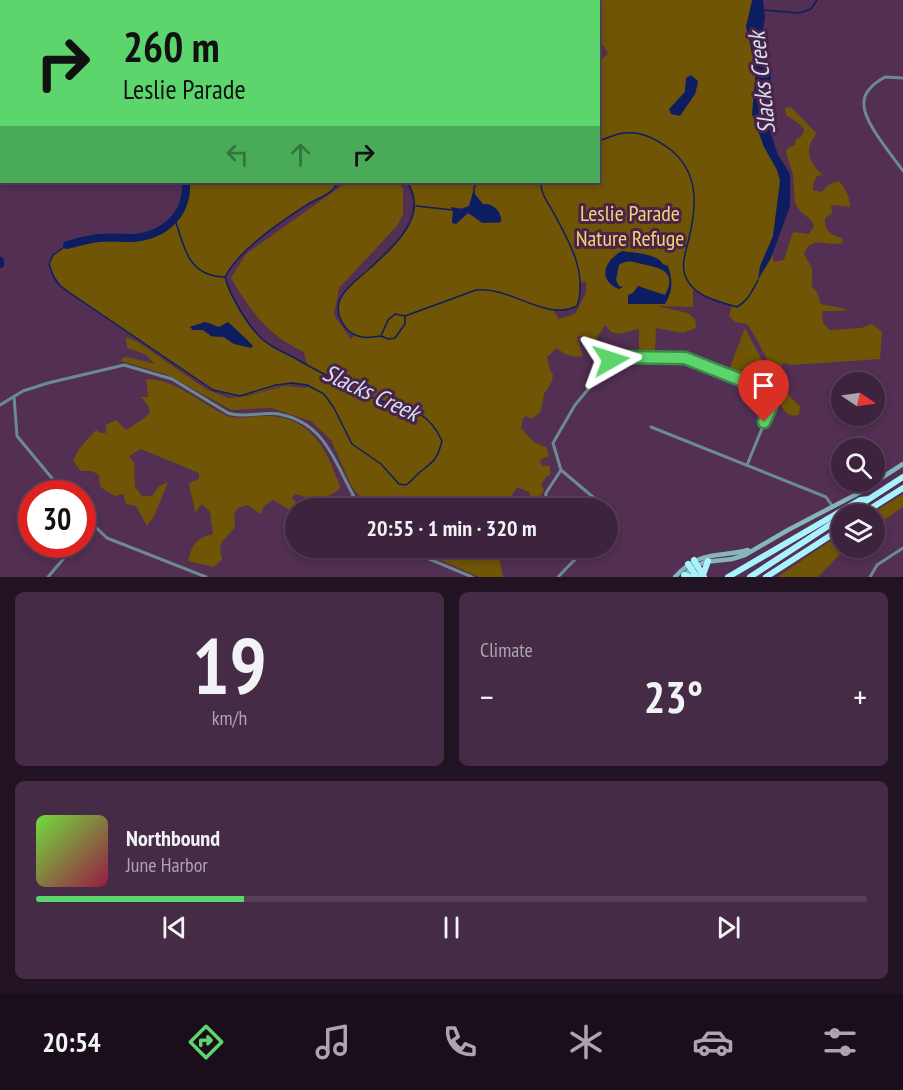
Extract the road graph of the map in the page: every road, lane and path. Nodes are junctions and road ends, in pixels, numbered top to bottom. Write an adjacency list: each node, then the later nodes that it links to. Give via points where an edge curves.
1 (903, 78): 2 (street, via 885,77 863,100 869,122)
2 (903, 171)
3 (14, 396): 4 (street); 10 (street, via 17,436); 12 (street, via 119,365 157,374 228,413 277,414 307,425 326,442)
4 (0, 405)
5 (651, 427): 7 (street)
6 (903, 464): 18 (street)
7 (747, 465): 8 (street, via 772,404 771,395 764,389 685,358 615,357 575,405 553,443); 17 (street, via 826,497)
8 (561, 470): 14 (street); 15 (street)
9 (903, 477): 16 (highway)
10 (53, 480)
11 (903, 488): 20 (highway)
12 (353, 496): 13 (street)
13 (349, 498)
14 (546, 498)
15 (594, 498)
16 (869, 499): 19 (highway); 39 (highway, via 860,500)
17 (831, 504)
18 (838, 504)
19 (861, 504)
20 (878, 504)
21 (831, 508): 26 (street)
22 (831, 524): 40 (highway)
23 (96, 528): 35 (street, via 107,538)
24 (831, 535): 41 (highway)
25 (903, 548): 42 (street, via 877,565)
26 (754, 549): 30 (street, via 736,558); 31 (street, via 710,555)
27 (64, 558): 34 (street)
28 (427, 558): 36 (street)
29 (576, 558): 37 (street)
30 (708, 561): 31 (street); 33 (highway)
31 (693, 565): 32 (street); 33 (highway); 38 (street)
32 (686, 576)
33 (702, 576)
34 (48, 577)
35 (206, 577)
36 (472, 577)
37 (558, 577)
38 (675, 577)
39 (728, 577)
40 (750, 577)
41 (766, 577)
42 (870, 577)

